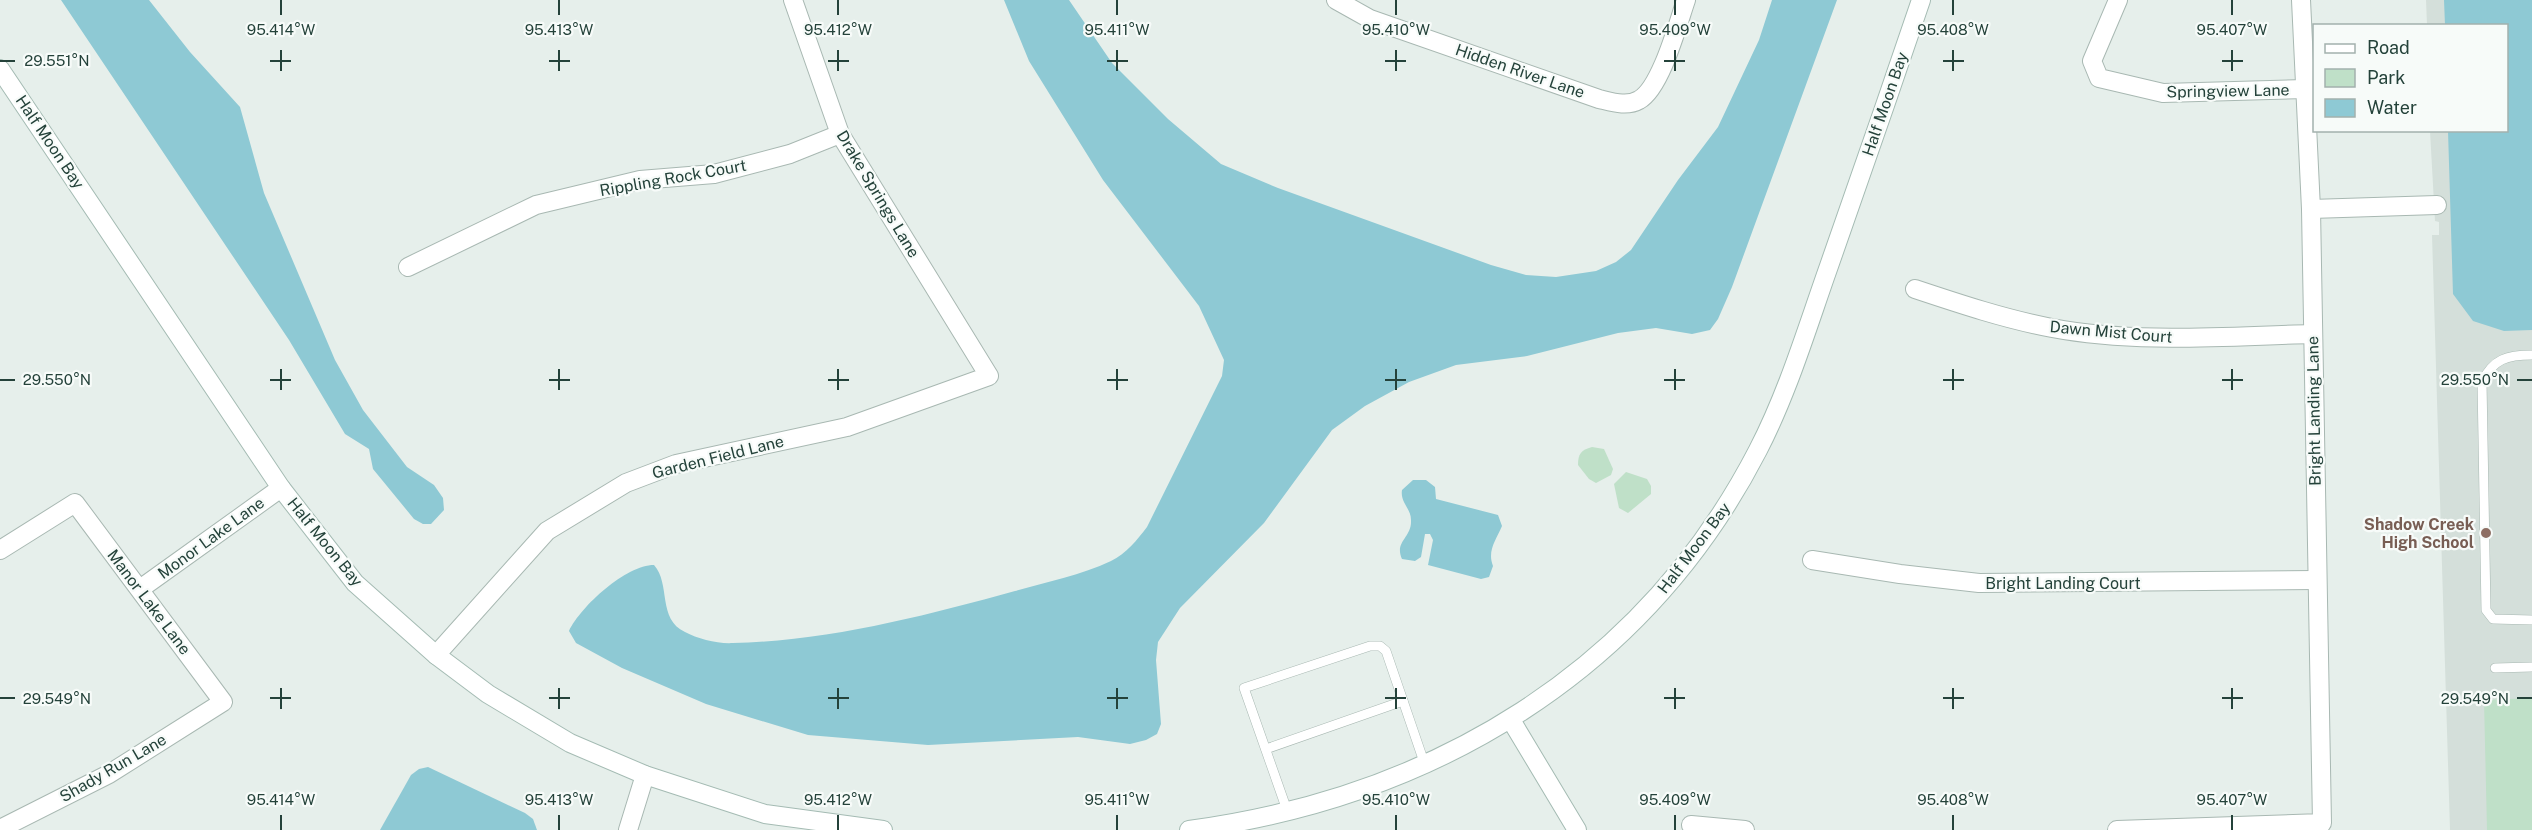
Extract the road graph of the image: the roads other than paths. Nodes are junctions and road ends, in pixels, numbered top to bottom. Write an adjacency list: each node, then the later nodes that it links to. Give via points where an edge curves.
1 (793, 0): 9 (street, Drake Springs Lane)
2 (1336, 0): 3 (street, Hidden River Lane, via 1370,19 1599,99 1624,104 1641,99 1664,64)
3 (1686, 0)
4 (1922, 0): 28 (street, Half Moon Bay, via 1791,375 1735,492 1675,576 1628,629)
5 (2118, 0): 8 (street, Springview Lane, via 2092,61 2099,78 2163,93)
6 (2301, 0): 8 (street, Bright Landing Lane)
7 (0, 69): 17 (street, Half Moon Bay)
8 (2306, 89): 11 (street, Bright Landing Lane)
9 (840, 134): 12 (street, Rippling Rock Court, via 790,154 714,174 640,180 536,205); 16 (street, Drake Springs Lane)
10 (2437, 205): 11 (street)
11 (2311, 209): 14 (street, Bright Landing Lane)
12 (408, 267)
13 (1915, 289): 14 (street, Dawn Mist Court, via 2053,328 2187,338)
14 (2313, 334): 20 (street, Bright Landing Lane)
15 (2532, 355): 22 (lane, via 2502,358 2488,370 2482,382 2486,610 2493,619)
16 (989, 376): 23 (street, Garden Field Lane, via 847,427 676,464 626,483 547,531)
17 (281, 488): 21 (street, Monor Lake Lane); 23 (street, Half Moon Bay, via 355,583)
18 (0, 550): 21 (street, Manor Lake Lane, via 75,503)
19 (1812, 560): 20 (street, Bright Landing Court, via 1979,583)
20 (2316, 580): 40 (street, Bright Landing Lane, via 2322,823)
21 (140, 589): 27 (street, Manor Lake Lane)
22 (2532, 620)
23 (436, 655): 31 (street, Half Moon Bay, via 488,694 570,743)
24 (2532, 667): 25 (lane)
25 (2495, 668)
26 (1403, 701): 29 (lane); 29 (lane, via 1386,651 1380,646 1263,681 1244,688); 30 (lane)
27 (223, 702): 34 (street, Shady Run Lane, via 110,774)
28 (1511, 720): 30 (street, Half Moon Bay); 38 (street)
29 (1266, 749): 32 (lane)
30 (1425, 765): 32 (street, Half Moon Bay, via 1382,784)
31 (645, 775): 35 (street); 36 (street, Half Moon Bay, via 765,814)
32 (1288, 813): 37 (street, Half Moon Bay)
33 (1690, 825): 39 (street)
34 (0, 829)
35 (628, 830)
36 (883, 830)
37 (1189, 830)
38 (1577, 830)
39 (1745, 830)
40 (2117, 830)

